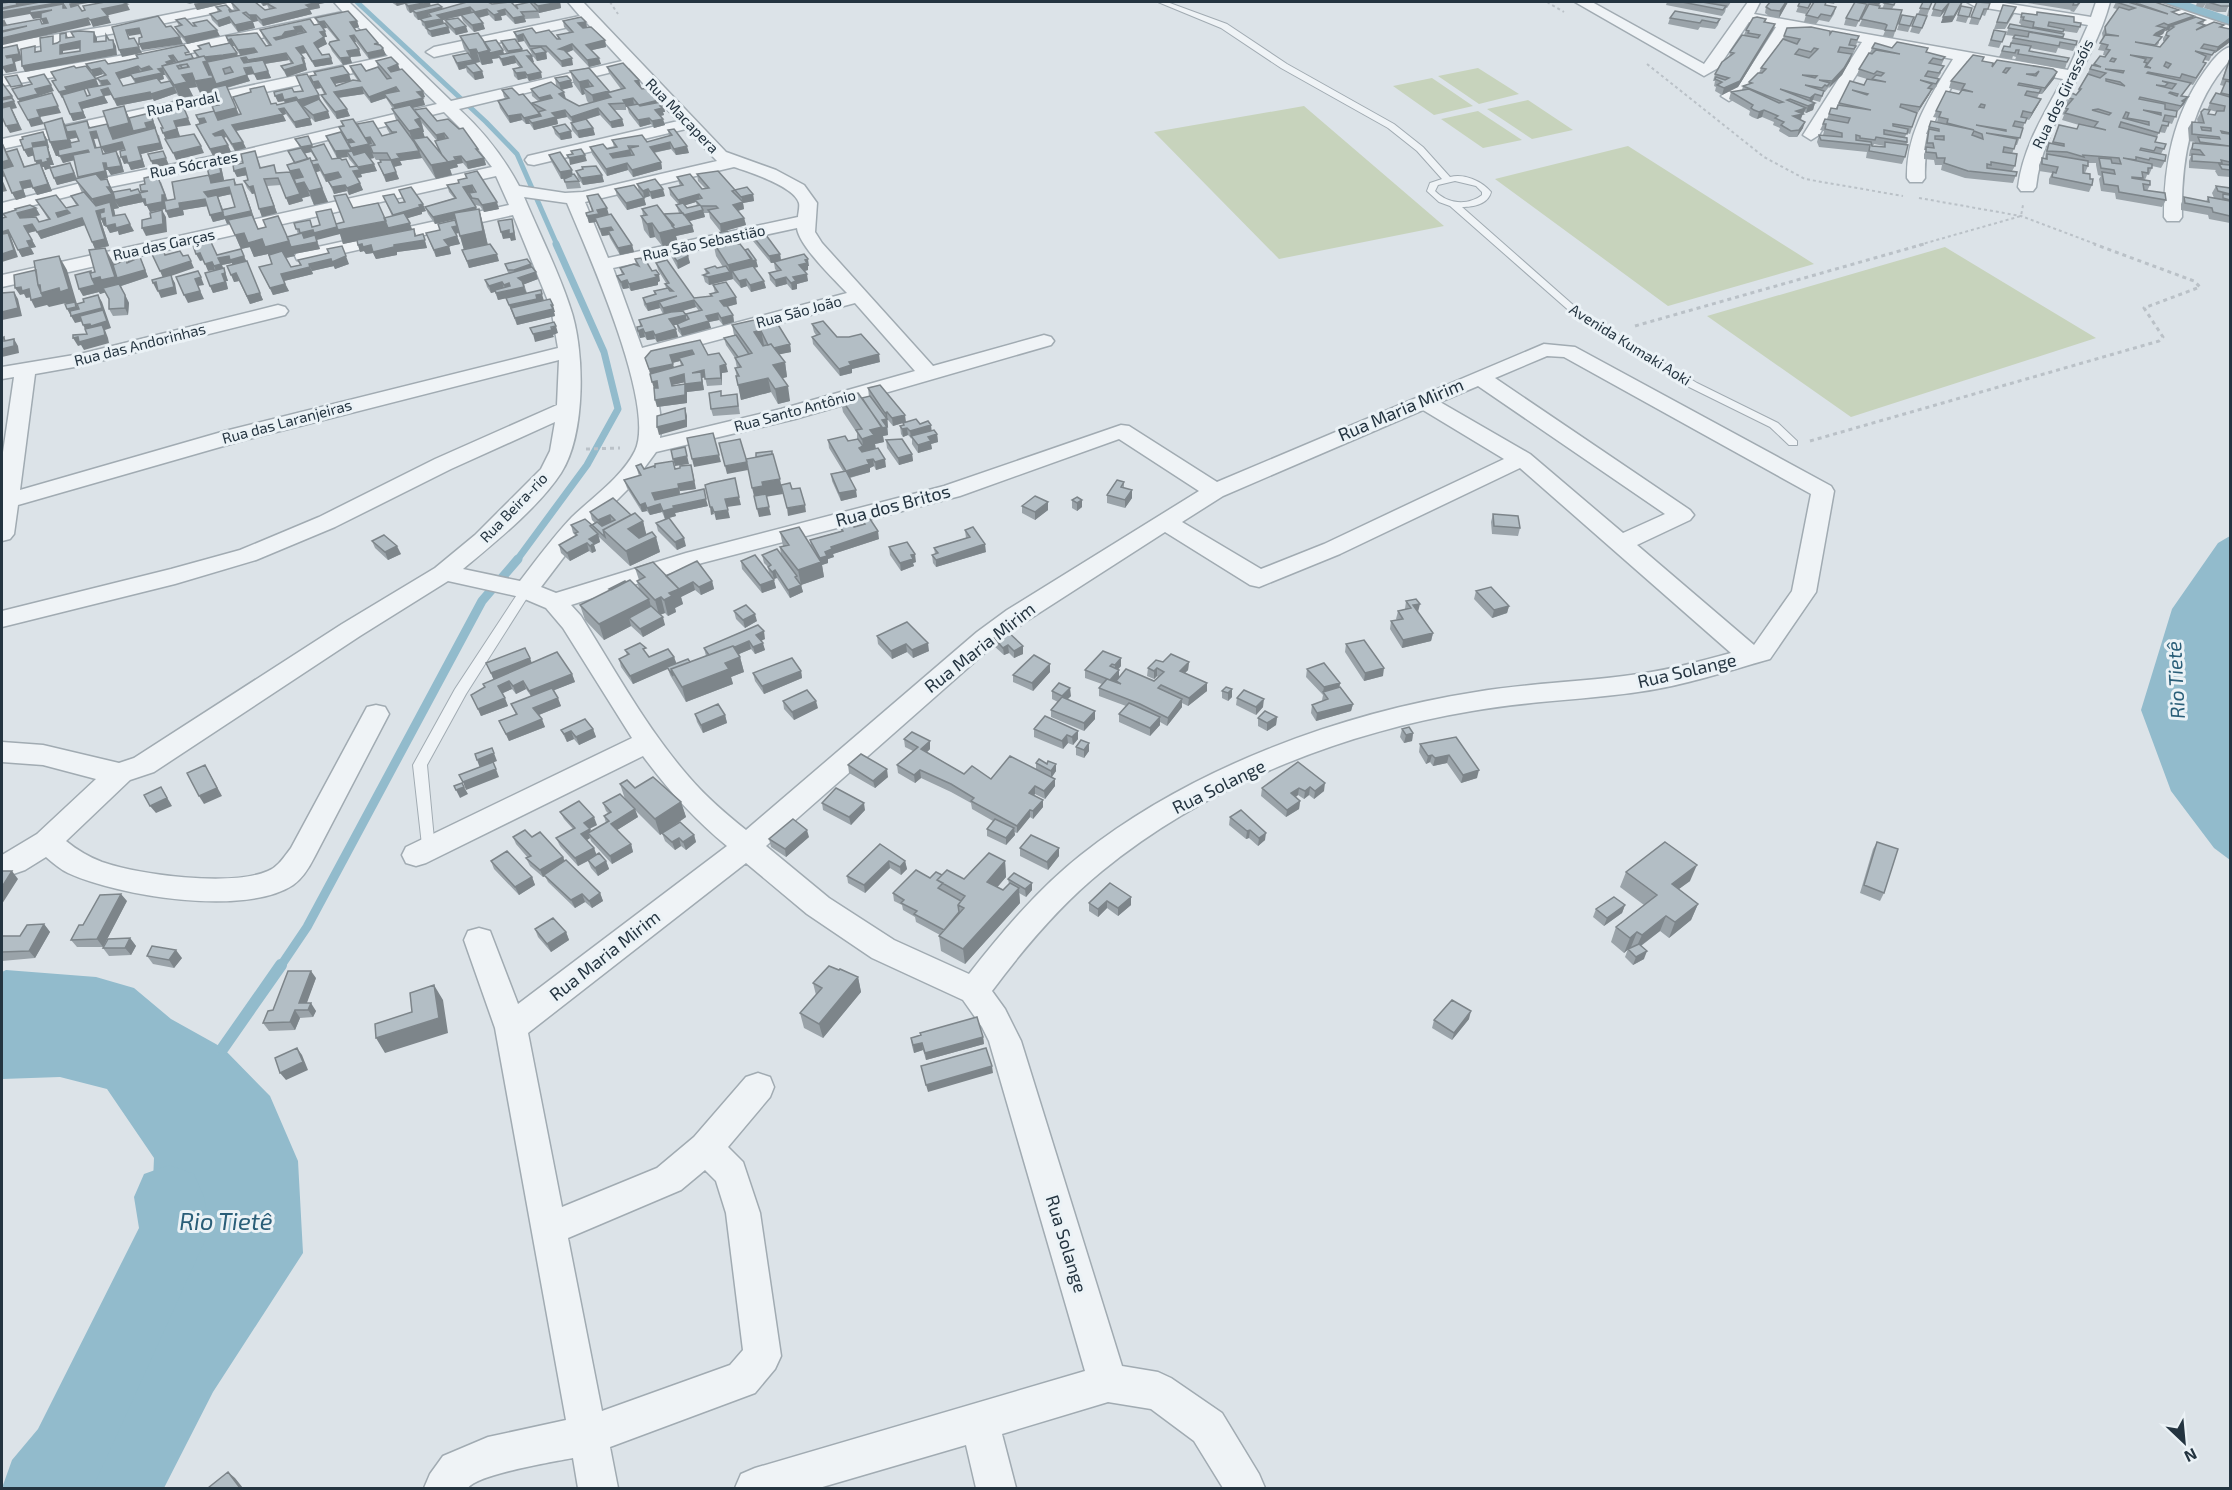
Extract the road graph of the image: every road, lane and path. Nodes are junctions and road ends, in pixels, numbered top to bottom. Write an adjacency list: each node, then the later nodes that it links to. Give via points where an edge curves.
1 (163, 2): 13 (street)
2 (250, 2): 13 (street)
3 (575, 2): 15 (street, Rua Macapera)
4 (1162, 2): 38 (lane, via 1224,26 1284,66 1391,126 1420,149)
5 (1547, 2): 12 (path)
6 (1582, 2): 14 (street, via 1696,68 1709,70)
7 (1754, 2): 14 (street)
8 (1974, 2): 16 (street)
9 (2103, 2): 16 (street, Rua dos Girassóis)
10 (2145, 2): 18 (street)
11 (347, 7): 24 (street, Rua Beira-rio); 28 (street, via 177,51)
12 (1566, 13)
13 (179, 16): 20 (street)
14 (1746, 17): 17 (street)
15 (590, 18): 21 (street); 26 (street, Rua Macapera)
16 (2098, 22): 27 (street, Rua dos Girassóis)
17 (1785, 25): 19 (street); 29 (street, via 1747,85)
18 (2230, 31)
19 (1870, 41): 23 (street); 32 (street)
20 (2, 48)
21 (434, 52)
22 (2230, 52): 47 (street, via 2212,73 2185,120 2172,188)
23 (1962, 57): 27 (street); 37 (street, via 1921,131 1915,152)
24 (400, 58): 30 (street, Rua Beira-rio); 33 (street, Rua Pardal)
25 (1642, 59): 41 (path, via 1764,157 1805,179)
26 (631, 63): 30 (street, Rua Sócrates); 31 (street, Rua Macapera)
27 (2073, 76): 39 (street, Rua dos Girassóis, via 2039,139)
28 (2, 81)
29 (1729, 96)
30 (451, 106): 36 (street, Rua Beira-rio); 45 (street, Rua Sócrates)
31 (688, 124): 34 (street); 35 (street, Rua Macapera, via 720,156)
32 (1811, 135)
33 (2, 144)
34 (534, 160)
35 (733, 162): 42 (street); 48 (street, Rua Macapera, via 770,174 798,189 808,203)
36 (502, 170): 40 (street, Rua Beira-rio); 51 (street, Rua das Garças)
37 (1916, 178)
38 (1447, 179): 44 (lane, Avenida Kumaki Aoki, via 1434,183 1431,191 1438,199); 44 (lane, via 1472,181 1487,192 1478,202)
39 (2027, 187): 46 (path)
40 (519, 196): 42 (street); 49 (street); 56 (street, Rua Beira-rio, via 561,308)
41 (1907, 196)
42 (574, 198): 50 (street)
43 (1918, 198): 46 (path)
44 (1453, 204): 54 (lane, Avenida Kumaki Aoki, via 1555,296)
45 (2, 208)
46 (2020, 216): 54 (path); 64 (path, via 2194,281 2200,287 2144,308 2163,337 2159,341 1821,439)
47 (2173, 217)
48 (806, 221): 50 (street, Rua São Sebastião); 52 (street, Rua Macapera, via 806,232 815,246)
49 (304, 256)
50 (602, 265): 57 (street)
51 (2, 281)
52 (858, 296): 57 (street, Rua São João); 60 (street, Rua Macapera)
53 (278, 311): 58 (street, Rua das Andorinhas)
54 (1608, 334): 64 (lane, Avenida Kumaki Aoki, via 1774,425)
55 (1044, 341): 60 (street, Rua Santo Antônio)
56 (569, 351): 63 (street, Rua Beira-rio); 70 (street, Rua das Laranjeiras, via 321,412)
57 (636, 356): 65 (street, via 649,418)
58 (25, 371): 59 (street, Rua das Andorinhas); 70 (street)
59 (2, 373)
60 (928, 373): 65 (street, Rua Santo Antônio, via 787,414)
61 (1479, 377): 62 (street, Rua Maria Mirim); 69 (street, Rua Maria Mirim, via 1544,350 1568,351); 73 (street, via 1682,515)
62 (1423, 401): 67 (street); 68 (street, Rua Maria Mirim)
63 (568, 408): 74 (street, Rua Beira-rio, via 561,451 550,471); 77 (street, via 248,555)
64 (1792, 443)
65 (638, 448): 66 (path); 75 (street, via 631,470)
66 (580, 450)
67 (1522, 459): 71 (street, via 1332,549 1259,579); 73 (street)
68 (1215, 491): 71 (street, Rua Maria Mirim); 76 (street, Rua dos Britos, via 1121,431 952,491 694,558)
69 (1823, 491): 78 (street, Rua Solange, via 1804,592 1761,653)
70 (6, 501): 72 (street)
71 (1165, 522): 84 (street, Rua Maria Mirim, via 986,638)
72 (2, 534)
73 (1622, 543): 78 (street)
74 (454, 574): 75 (street); 82 (street, Rua Beira-rio, via 342,635 144,765)
75 (520, 589): 76 (street); 85 (lane, via 420,765)
76 (555, 602): 80 (street, via 572,622)
77 (2, 619)
78 (1751, 656): 88 (street, Rua Solange, via 1650,682 1458,704 1371,724 1218,784 1147,824 1091,864 1007,949)
79 (376, 714): 83 (street, via 301,856 289,872 268,883 223,888 167,887 119,879 76,864)
80 (648, 742): 84 (street, via 679,784); 85 (street)
81 (2, 752): 82 (street, via 44,754)
82 (120, 773): 83 (street)
83 (47, 843): 86 (street)
84 (746, 847): 88 (street, via 818,906 883,949); 89 (street, Rua Maria Mirim)
85 (422, 852)
86 (2, 867)
87 (478, 940): 89 (street)
88 (974, 992): 93 (street, Rua Solange, via 994,1018 1005,1041)
89 (510, 1029): 92 (street)
90 (758, 1087): 91 (street)
91 (706, 1148): 92 (street, via 669,1179); 95 (street, via 731,1173 744,1213 762,1356 742,1380)
92 (549, 1229): 95 (street)
93 (1108, 1383): 94 (street); 100 (street, via 1158,1391 1208,1427)
94 (979, 1421): 98 (street); 99 (street)
95 (588, 1435): 96 (street, via 488,1457 457,1470); 97 (street)
96 (444, 1488)
97 (598, 1488)
98 (755, 1488)
99 (996, 1488)
100 (1245, 1488)

